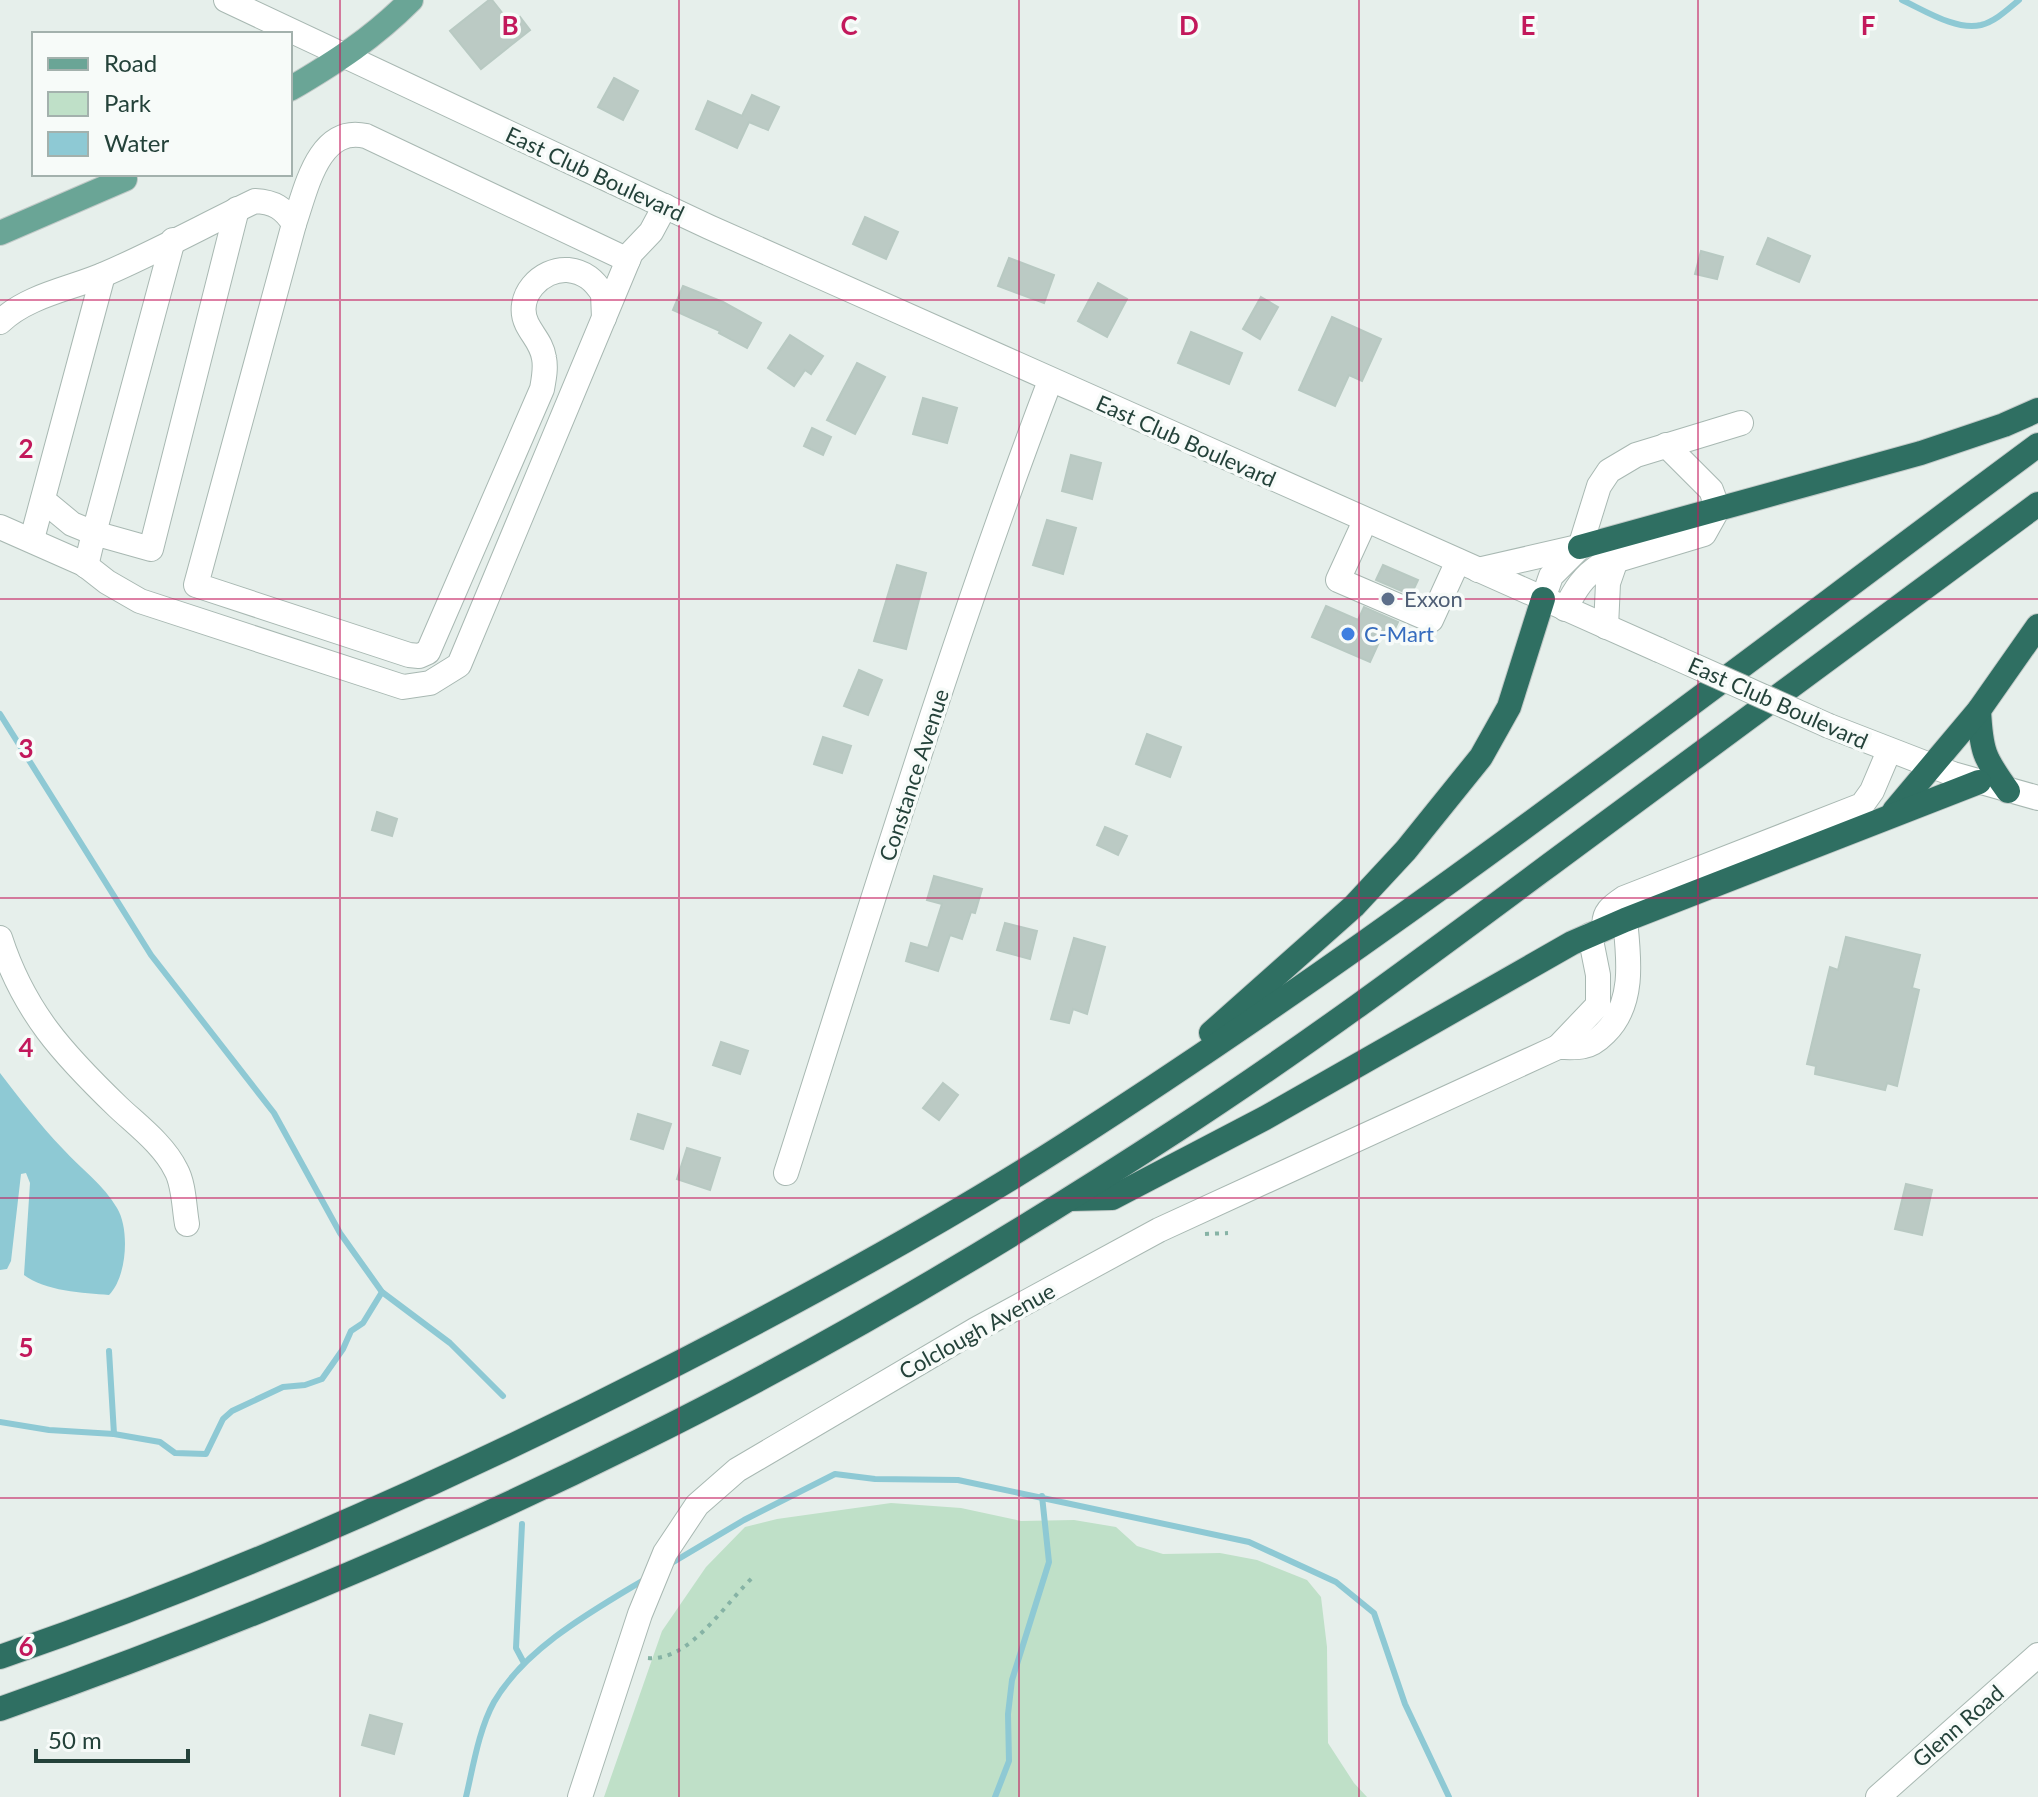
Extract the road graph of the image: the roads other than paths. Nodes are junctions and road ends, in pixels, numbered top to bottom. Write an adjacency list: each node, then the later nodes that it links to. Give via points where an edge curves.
1 (226, 0): 3 (street, East Club Boulevard)
2 (411, 0): 5 (main road)
3 (291, 32)
4 (292, 32): 5 (street, East Club Boulevard)
5 (344, 58): 6 (main road); 8 (street, East Club Boulevard)
6 (292, 88)
7 (130, 176): 11 (main road)
8 (665, 206): 13 (street); 17 (street, East Club Boulevard)
9 (237, 209): 10 (street, via 270,201); 12 (street); 27 (street, via 151,549)
10 (294, 224): 13 (street, via 321,154 330,144 357,134); 33 (street)
11 (0, 233)
12 (173, 240): 14 (street); 27 (street)
13 (628, 260): 15 (street)
14 (103, 275): 16 (street, via 10,312); 22 (street)
15 (604, 318): 33 (street, via 603,294 586,274 553,270 529,290 525,316 542,348 542,389 428,652 409,655); 35 (street, via 459,665 448,673 430,683 403,687)
16 (0, 322)
17 (1050, 381): 25 (street, East Club Boulevard); 50 (street, Constance Avenue, via 943,686)
18 (2038, 410): 24 (highway, via 1921,453)
19 (1741, 423): 20 (street)
20 (1666, 445): 24 (street, via 1711,490); 29 (street, via 1609,471)
21 (2038, 445): 49 (highway, via 1464,870)
22 (43, 500): 27 (street, via 72,524); 28 (street)
23 (2038, 504): 51 (highway, via 1335,1023)
24 (1718, 509): 29 (highway); 30 (street, via 1704,534)
25 (1365, 521): 32 (street, East Club Boulevard); 32 (street, via 1338,580 1431,620)
26 (0, 527): 28 (street)
27 (94, 533): 31 (street)
28 (32, 539): 31 (street)
29 (1580, 547): 32 (street); 34 (street, via 1551,576)
30 (1616, 560): 36 (street, via 1588,573); 38 (street, via 1608,583)
31 (86, 566): 35 (street)
32 (1468, 566): 34 (street, East Club Boulevard)
33 (196, 585): 35 (street, via 176,598)
34 (1543, 599): 36 (street, East Club Boulevard); 49 (highway, via 1509,707 1454,791 1354,906)
35 (140, 601)
36 (1565, 609): 38 (street, East Club Boulevard)
37 (2038, 626): 39 (highway)
38 (1606, 627): 40 (street, East Club Boulevard, bridge)
39 (1979, 710): 41 (highway); 43 (highway, via 1984,753)
40 (1889, 751): 41 (street, East Club Boulevard); 46 (street, via 1862,805 1624,898 1607,911)
41 (1932, 767): 42 (street, East Club Boulevard); 45 (highway)
42 (1979, 782): 43 (street, East Club Boulevard); 45 (highway)
43 (2008, 791): 44 (street, East Club Boulevard)
44 (2038, 798)
45 (1890, 816): 46 (highway)
46 (1607, 928): 48 (street, Colclough Avenue, via 1598,1005); 48 (street, Colclough Avenue, via 1628,969 1622,1010 1592,1043); 51 (highway, via 1112,1198)
47 (0, 938): 52 (street, via 13,976 43,1026 177,1170)
48 (1558, 1047): 56 (street, Colclough Avenue, via 1159,1230 975,1330 737,1470 697,1505 651,1583)
49 (1153, 1087): 54 (highway, via 874,1259 600,1404 321,1533)
50 (786, 1173)
51 (1068, 1199): 55 (highway, via 737,1391 542,1488 226,1625)
52 (187, 1224)
53 (2038, 1655): 57 (street, Glenn Road)
54 (0, 1657)
55 (0, 1709)
56 (580, 1797)
57 (1878, 1797)

